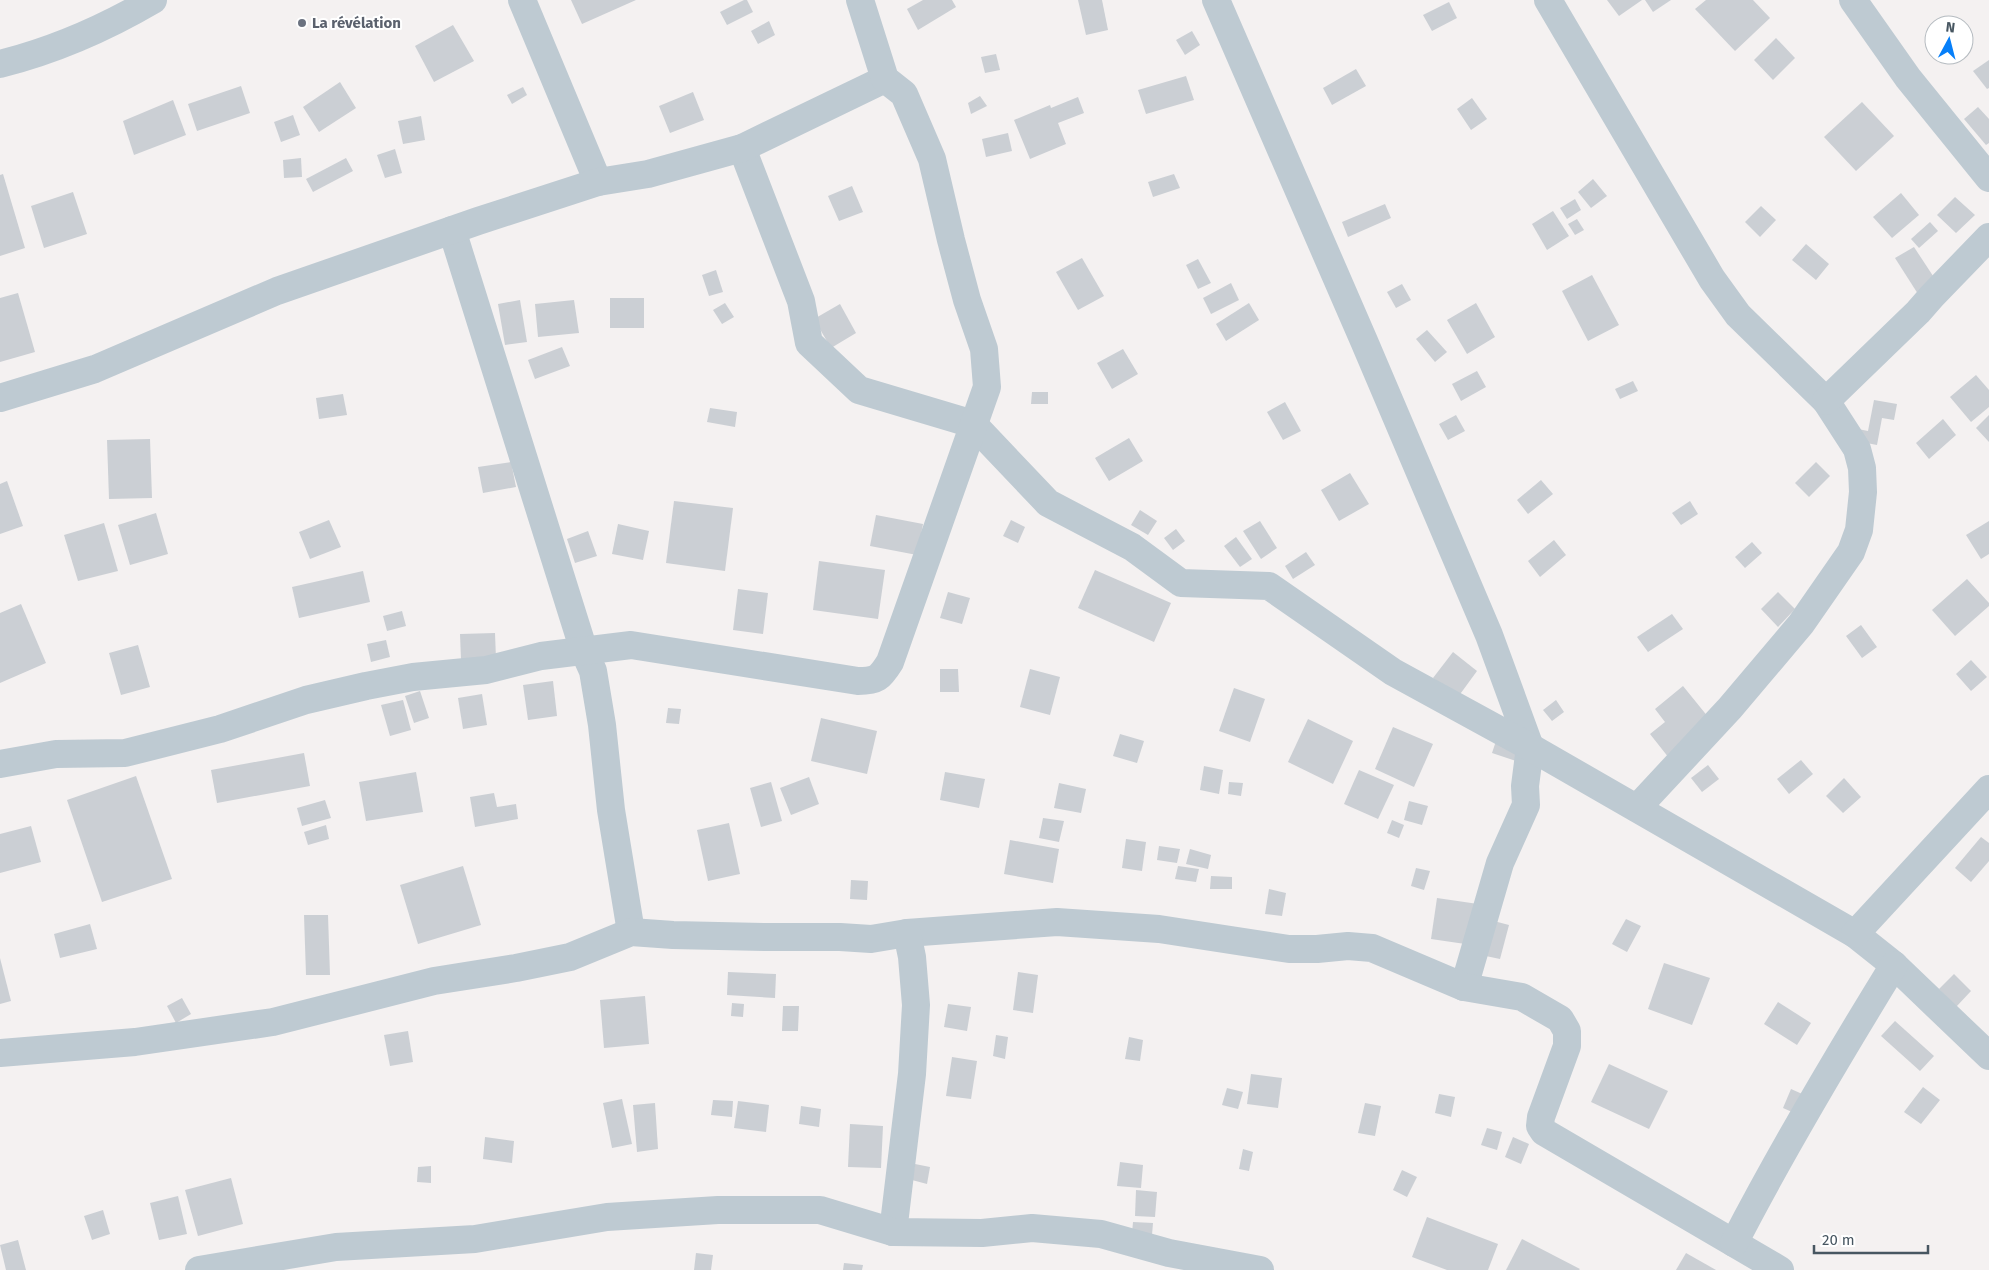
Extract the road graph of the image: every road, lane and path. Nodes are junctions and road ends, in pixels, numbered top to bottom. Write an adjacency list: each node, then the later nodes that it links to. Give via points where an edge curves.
1 (153, 0): 7 (street, via 121,18 24,58)
2 (522, 0): 11 (street)
3 (860, 0): 8 (street)
4 (1216, 0): 18 (street, via 1489,635)
5 (1548, 0): 15 (street, via 1712,279 1738,315)
6 (1853, 0): 10 (street, via 1908,78)
7 (0, 64)
8 (885, 79): 9 (street); 16 (street, via 904,94 932,159 956,257 984,348 987,387)
9 (742, 148): 11 (street, via 648,174); 16 (street, via 800,301 809,344 859,390)
10 (1989, 178)
11 (598, 182): 12 (street)
12 (452, 230): 14 (street, via 277,291 95,369); 17 (street)
13 (1989, 237): 15 (street, via 1918,312)
14 (0, 398)
15 (1826, 401): 21 (street, via 1856,449 1862,468 1859,530 1851,552 1801,624 1730,708)
16 (973, 424): 17 (street, via 890,662 882,675 872,681 631,645); 18 (street, via 1048,503 1132,547 1181,583 1269,586 1394,672)
17 (584, 651): 19 (street, via 541,656 486,670 413,677 366,686 306,700 220,729 125,753 56,754); 22 (street, via 593,671)
18 (1530, 747): 21 (street); 26 (street, via 1526,805 1500,863)
19 (0, 764)
20 (1989, 789): 24 (street)
21 (1637, 808): 24 (street)
22 (631, 932): 23 (street, via 871,939); 27 (street, via 570,956 434,981 273,1022 135,1042)
23 (907, 934): 26 (street, via 1057,922 1159,929 1288,949 1372,948); 29 (street, via 916,1005 912,1074)
24 (1855, 934): 25 (street)
25 (1894, 965): 28 (street); 30 (street, via 1824,1079)
26 (1464, 987): 30 (street, via 1522,997 1560,1019 1567,1031 1567,1046 1541,1118 1540,1126 1544,1132)
27 (0, 1053)
28 (1989, 1056)
29 (893, 1232): 31 (street, via 820,1210 700,1211 607,1217 475,1239 336,1248); 32 (street, via 982,1233 1032,1228 1101,1234 1169,1253)
30 (1734, 1243): 33 (street)
31 (198, 1270)
32 (1260, 1270)
33 (1780, 1270)

